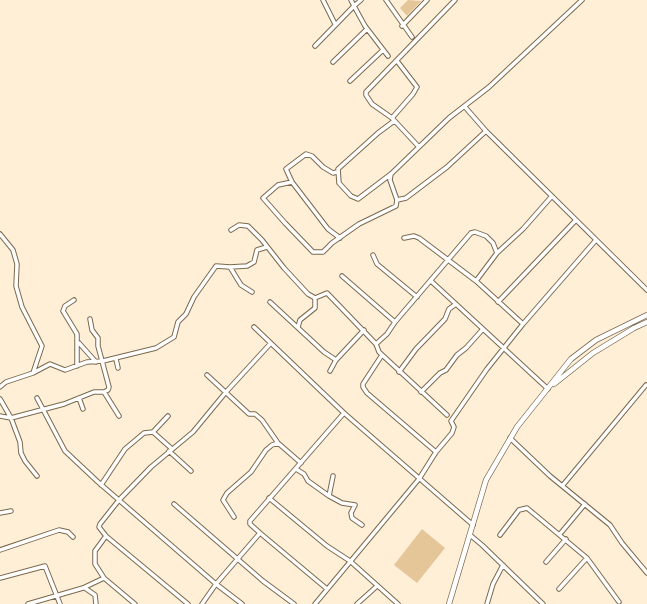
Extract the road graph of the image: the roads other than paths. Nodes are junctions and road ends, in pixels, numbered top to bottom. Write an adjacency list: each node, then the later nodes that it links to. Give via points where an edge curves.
1 (323, 0): 10 (street)
2 (351, 0): 9 (street)
3 (361, 0): 9 (street)
4 (386, 0): 11 (street)
5 (427, 0): 11 (street)
6 (448, 0): 8 (street)
7 (582, 0): 20 (street)
8 (454, 1): 17 (street)
9 (354, 6): 10 (street); 12 (street)
10 (335, 24): 14 (street)
11 (402, 26): 13 (street)
12 (367, 29): 15 (street); 18 (street)
13 (412, 37)
14 (315, 46)
15 (383, 50): 16 (street); 19 (street)
16 (388, 56)
17 (397, 61): 21 (street, via 417,87); 21 (street, via 366,92 372,104)
18 (333, 62)
19 (350, 81)
20 (464, 107): 22 (street); 23 (street)
21 (393, 120): 23 (street); 24 (street)
22 (486, 131): 27 (street); 28 (street, via 447,167 406,198)
23 (419, 147): 25 (street)
24 (337, 172): 25 (street, via 339,183 351,196 358,199); 26 (street, via 333,173 306,154 286,169)
25 (391, 174): 28 (street, via 390,180)
26 (292, 182): 32 (street, via 328,229); 32 (street, via 278,185 263,198 313,252 323,252)
27 (552, 196): 29 (street); 36 (street)
28 (397, 200): 32 (street, via 396,206 359,224)
29 (576, 220): 34 (street); 49 (street)
30 (231, 230): 35 (street, via 239,225 248,226)
31 (0, 234): 75 (street, via 12,250 17,264 16,286 22,307 42,346)
32 (340, 238)
33 (404, 238): 38 (street, via 414,236)
34 (596, 240): 43 (street); 55 (street)
35 (268, 247): 39 (street, via 257,250 254,262 247,266); 46 (street, via 284,268)
36 (497, 253): 38 (street, via 493,243 486,236 475,232 471,233); 42 (street)
37 (373, 254): 45 (street, via 377,264)
38 (449, 260): 41 (street); 42 (street)
39 (230, 267): 44 (street, via 241,285); 67 (street, via 216,266 194,297 186,314 178,322 174,337 156,348)
40 (342, 276): 53 (street)
41 (431, 281): 45 (street); 50 (street)
42 (476, 282): 49 (street)
43 (647, 290)
44 (252, 292)
45 (417, 297): 53 (street)
46 (315, 298): 57 (street, via 315,308 300,320); 59 (street, via 327,293)
47 (74, 300): 60 (street, via 63,311 77,334)
48 (270, 302): 57 (street)
49 (498, 302): 55 (street)
50 (456, 304): 58 (street); 74 (street, via 449,309 445,319 416,349)
51 (647, 315): 63 (street)
52 (90, 319): 69 (street, via 92,330 98,338)
53 (395, 322): 62 (street)
54 (647, 322): 65 (street)
55 (522, 324): 64 (street)
56 (254, 327): 61 (street)
57 (298, 327): 68 (street)
58 (483, 329): 64 (street); 82 (street, via 446,370)
59 (364, 330): 62 (street); 68 (street)
60 (78, 343): 70 (street); 71 (street)
61 (270, 344): 81 (street); 88 (street)
62 (376, 344): 66 (street)
63 (586, 346): 65 (street); 79 (street, via 571,359)
64 (504, 349): 79 (street); 98 (street, via 466,398 451,421 454,427 452,433)
65 (593, 353): 79 (street)
66 (382, 355): 74 (street); 98 (street, via 363,387)
67 (116, 359): 69 (street); 72 (street)
68 (336, 360): 73 (street)
69 (103, 361): 70 (street); 80 (street, via 109,387)
70 (96, 362): 71 (street)
71 (77, 366): 75 (street, via 65,370 50,364)
72 (118, 368)
73 (330, 371)
74 (399, 372): 82 (street)
75 (33, 373): 78 (street, via 6,382)
76 (207, 375): 81 (street)
77 (646, 385): 106 (street)
78 (0, 387)
79 (548, 389): 95 (street)
80 (104, 392): 84 (street, via 94,392); 91 (street)
81 (226, 392): 96 (street, via 249,414 255,414 262,420); 97 (street, via 193,432)
82 (421, 392): 89 (street)
83 (37, 398): 87 (street)
84 (79, 398): 86 (street); 87 (street)
85 (0, 399): 93 (street)
86 (83, 409)
87 (45, 410): 93 (street); 105 (street, via 65,450)
88 (344, 413): 99 (street); 104 (street)
89 (447, 415)
90 (0, 416): 93 (street)
91 (119, 416)
92 (168, 416): 94 (street)
93 (11, 418): 102 (street, via 20,442 21,453)
94 (153, 432): 97 (street); 105 (street, via 144,433 125,449)
95 (510, 438): 106 (street); 116 (street, via 486,480)
96 (278, 443): 99 (street); 114 (street, via 266,450 251,472 227,493 223,500)
97 (170, 450): 101 (street); 109 (street)
98 (436, 452): 104 (street)
99 (301, 463): 100 (street)
100 (296, 469): 107 (street); 108 (street)
101 (191, 471)
102 (36, 476)
103 (333, 476): 107 (street)
104 (419, 479): 116 (street); 127 (street)
105 (101, 485): 109 (street)
106 (563, 485): 111 (street)
107 (329, 496): 115 (street, via 342,503 355,505 351,513 352,518)
108 (269, 498): 117 (street, via 250,521); 127 (street, via 327,546)
109 (119, 500): 120 (street, via 100,524 99,527); 133 (street)
110 (174, 504): 125 (street)
111 (585, 504): 118 (street); 130 (street, via 610,525)
112 (12, 511): 113 (street)
113 (0, 513)
114 (234, 516)
115 (362, 525)
116 (473, 525): 121 (street)
117 (260, 533): 125 (street); 136 (street)
118 (560, 534): 119 (street, via 525,507 519,510); 123 (street)
119 (500, 535)
120 (106, 536): 132 (street, via 94,555 95,564); 144 (street)
121 (470, 536): 129 (street); 151 (street)
122 (73, 537): 124 (street, via 68,532 60,530)
123 (566, 540): 126 (street); 128 (street)
124 (0, 550)
125 (239, 558): 133 (street); 147 (street, via 268,585)
126 (587, 558): 137 (street); 139 (street)
127 (350, 561): 134 (street); 136 (street)
128 (546, 562)
129 (503, 565): 152 (street, via 493,584); 153 (street)
130 (647, 574)
131 (0, 578): 138 (street, via 45,566)
132 (104, 578): 135 (street); 143 (street)
133 (216, 584): 145 (street); 146 (street)
134 (377, 586): 149 (street); 150 (street)
135 (85, 588): 138 (street); 142 (street, via 95,595)
136 (327, 589): 148 (street)
137 (559, 589)
138 (57, 596): 140 (street); 141 (street)
139 (619, 602)
140 (28, 604)
141 (60, 604)
142 (96, 604)
143 (135, 604)
144 (188, 604)
145 (202, 604)
146 (242, 604)
147 (294, 604)
148 (315, 604)
149 (357, 604)
150 (398, 604)
151 (449, 604)
152 (487, 604)
153 (543, 604)

